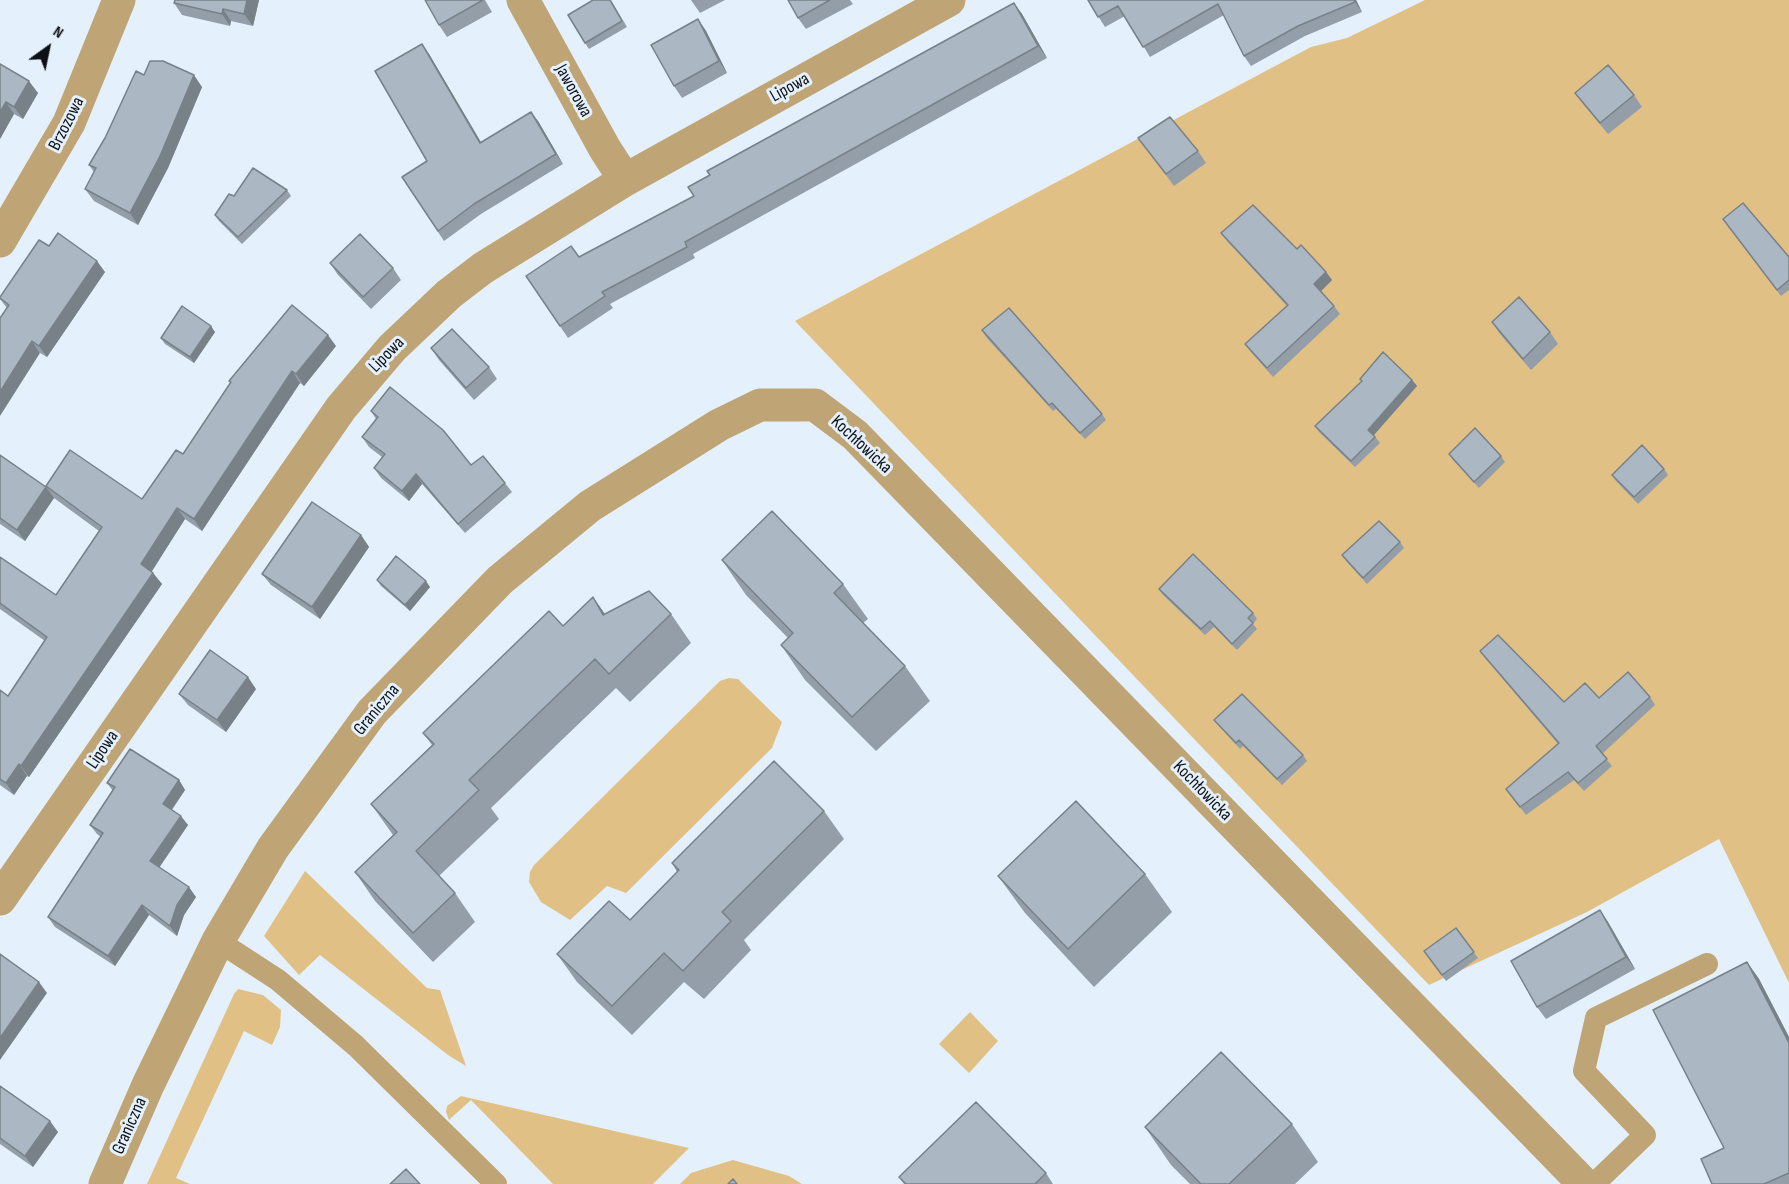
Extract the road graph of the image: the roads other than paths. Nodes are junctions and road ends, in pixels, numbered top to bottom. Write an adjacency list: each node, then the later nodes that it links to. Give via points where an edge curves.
1 (119, 0): 5 (street, Brzozowa, via 69,123)
2 (523, 0): 4 (street, Jaworowa)
3 (949, 0): 4 (street, Lipowa)
4 (625, 180): 7 (street, Lipowa, via 483,268 449,294 371,371)
5 (0, 241)
6 (815, 405): 9 (street, Graniczna, via 760,405 719,425 591,506 500,580 372,712 273,848); 13 (street, Kochłowicka, via 855,435)
7 (10, 864): 8 (street, Lipowa)
8 (0, 899)
9 (218, 941): 11 (street, Graniczna); 12 (lane, via 278,980 356,1046)
10 (1707, 964): 14 (lane, via 1596,1018 1584,1071 1645,1135)
11 (105, 1184)
12 (496, 1184)
13 (1584, 1184)
14 (1594, 1184)

